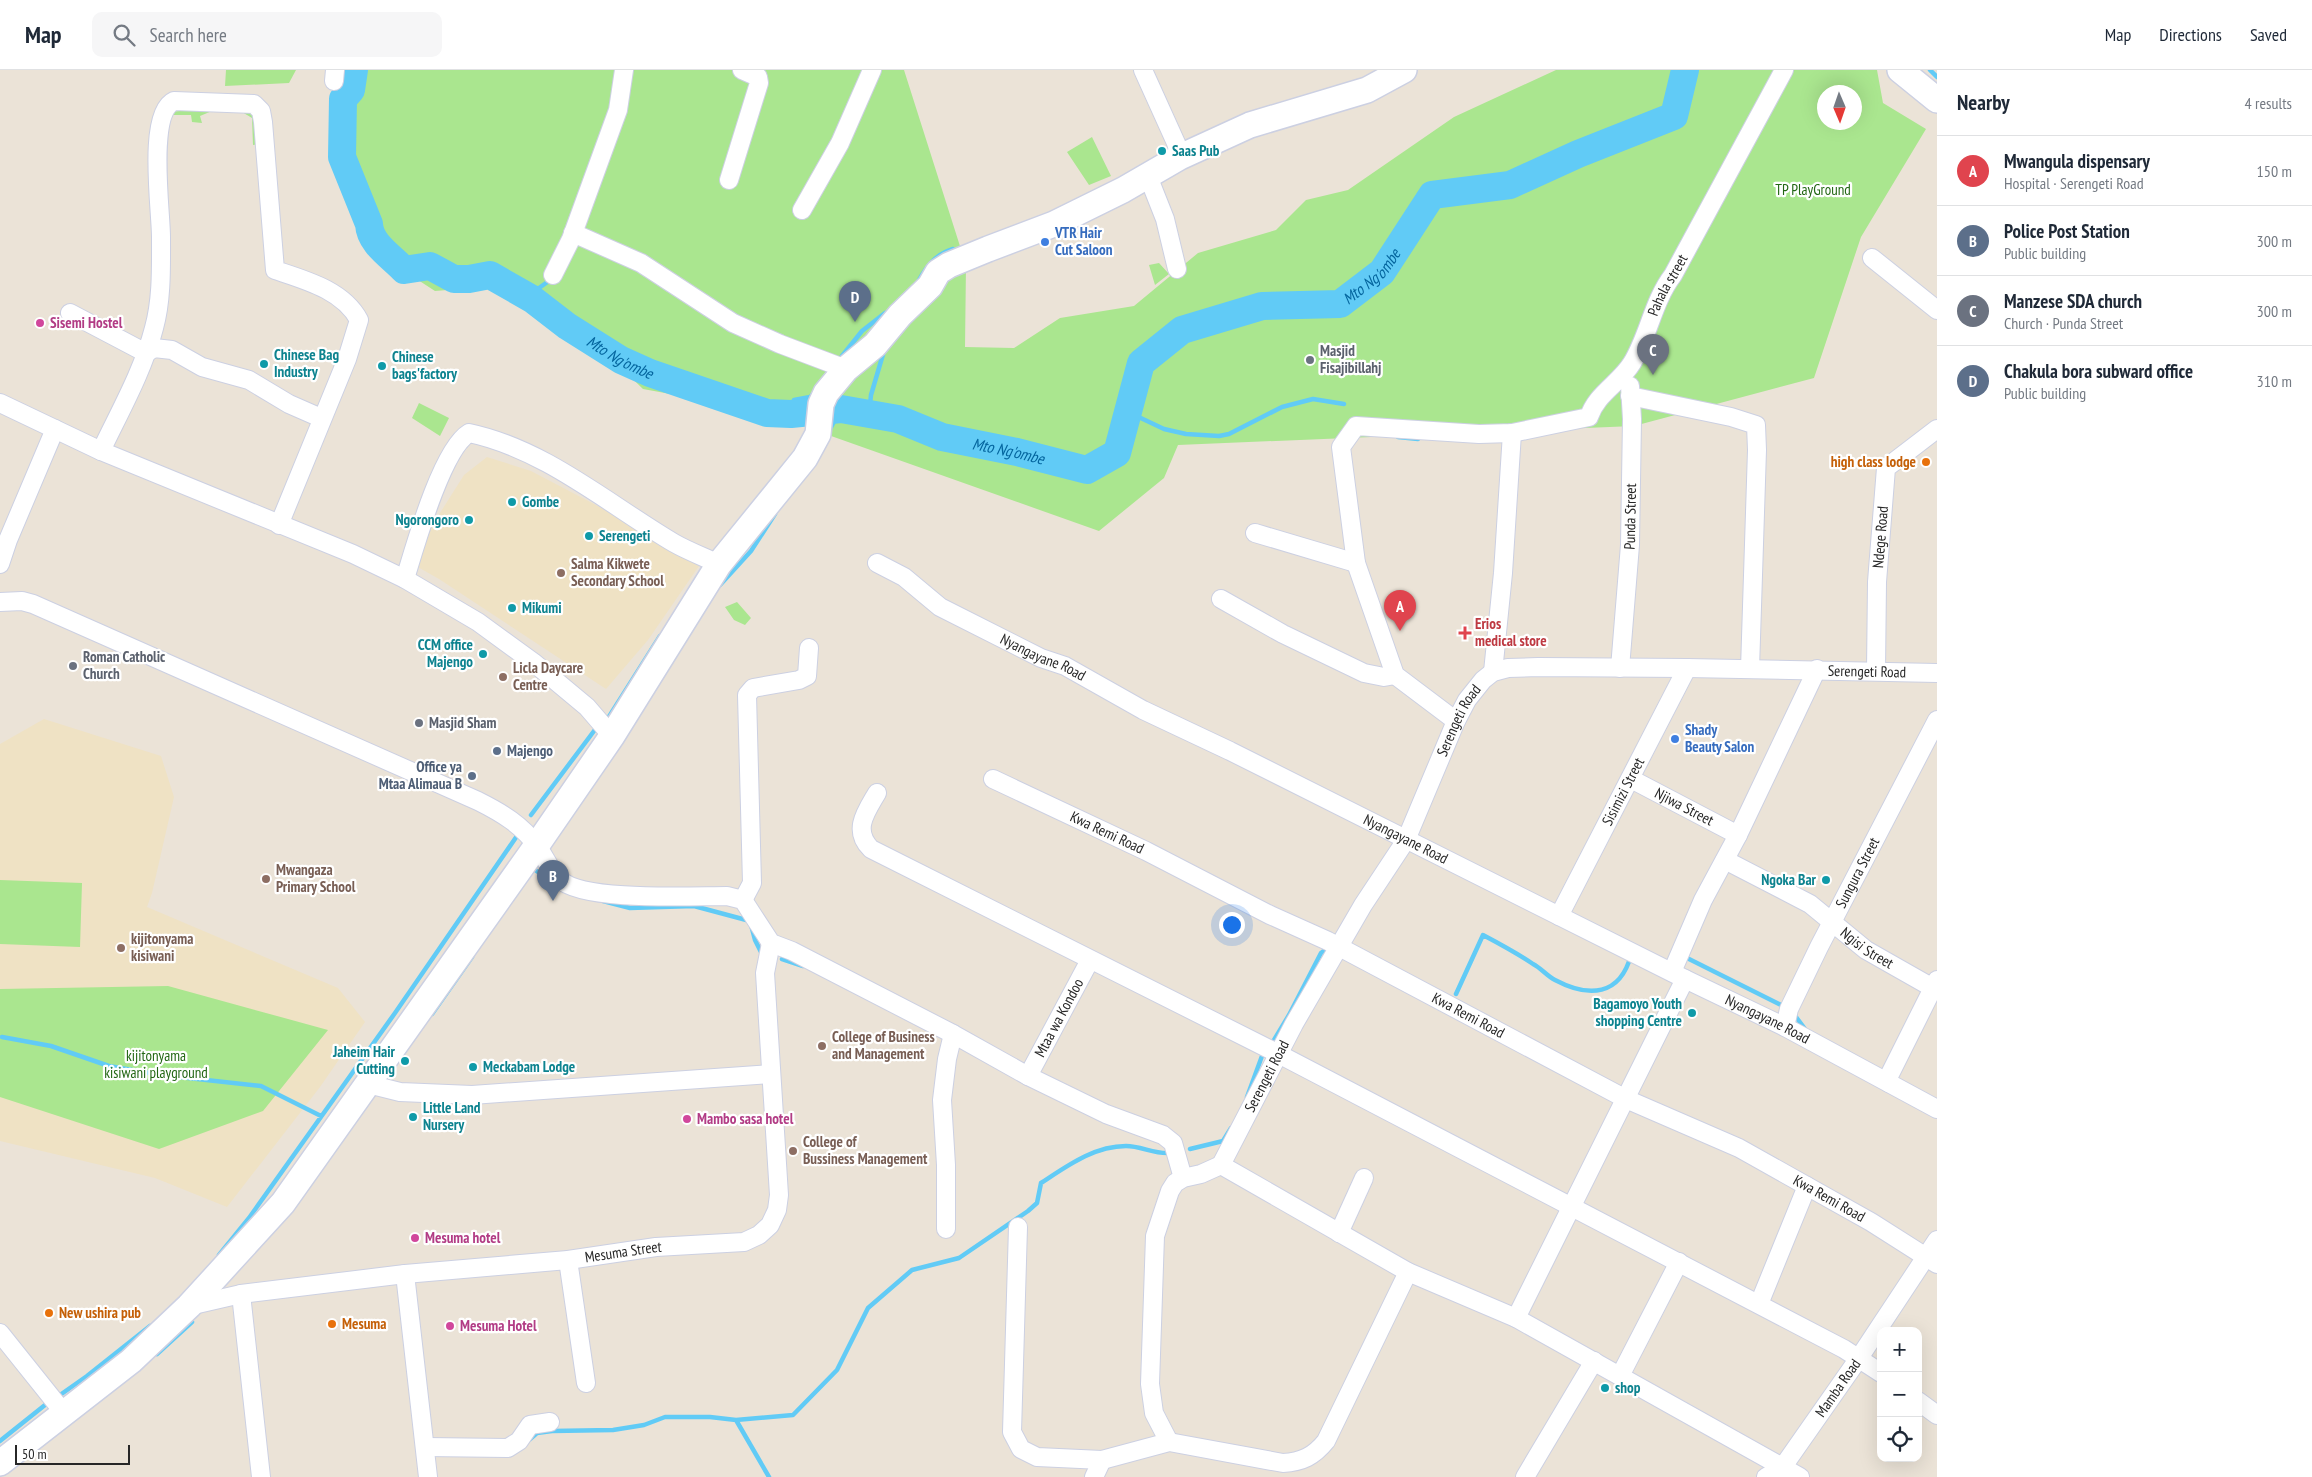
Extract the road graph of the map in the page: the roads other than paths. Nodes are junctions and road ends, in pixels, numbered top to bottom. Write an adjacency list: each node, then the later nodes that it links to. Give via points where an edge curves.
1 (624, 70): 13 (street, via 618,110)
2 (742, 70): 11 (street, via 758,77 759,83)
3 (872, 70): 12 (street, via 840,143)
4 (1143, 70): 9 (street)
5 (1404, 70): 9 (street, via 1367,90 1250,125)
6 (1784, 70): 20 (street, Pahala street, via 1663,288)
7 (1900, 70): 8 (street)
8 (1937, 100)
9 (1180, 157): 10 (street)
10 (1148, 176): 15 (street, via 1165,219); 21 (street, via 1054,224 938,272 930,286 875,345)
11 (729, 180)
12 (802, 210)
13 (573, 233): 16 (street); 21 (street, via 642,263 733,323)
14 (1872, 258): 17 (street)
15 (1177, 269)
16 (553, 275)
17 (1937, 310)
18 (70, 313): 19 (street)
19 (146, 353): 24 (street, via 154,348 172,350 202,367 249,380 289,404); 24 (street, via 160,290 158,147 163,115 174,101 254,104 261,112 263,122 275,270 317,284 346,303 359,320 347,359); 28 (street)
20 (1632, 364): 22 (street, Punda Street); 27 (street, Pahala street, via 1592,406 1589,417)
21 (846, 370): 34 (street, via 826,393 818,434 805,458)
22 (1630, 396): 39 (street, Punda Street, via 1630,545); 41 (street, via 1756,425 1758,450)
23 (0, 403): 25 (street)
24 (321, 418): 29 (street)
25 (55, 429): 28 (street); 33 (street)
26 (1937, 429): 43 (street, Ndege Road, via 1886,468 1877,582)
27 (1512, 433): 31 (street, Pahala street, via 1353,428 1341,447); 44 (street)
28 (101, 450): 29 (street)
29 (279, 524): 35 (street)
30 (1255, 533): 31 (street)
31 (1356, 562): 46 (street)
32 (877, 563): 54 (street, Nyangayane Road, via 904,577 940,607 1041,658 1065,666 1143,710)
33 (0, 564)
34 (719, 564): 35 (street, via 676,544 550,464 506,443 469,433 461,437 452,452 425,515); 49 (street)
35 (405, 578): 49 (street, via 478,622 533,662 587,707)
36 (1221, 598): 46 (street, via 1283,634 1364,674)
37 (0, 602): 55 (street, via 22,600 33,604 433,780 508,816)
38 (809, 648): 57 (street, via 807,676 753,688 747,694 752,883)
39 (1620, 668): 40 (street, Serengeti Road); 44 (street, Serengeti Road, via 1508,668)
40 (1687, 668): 41 (street, Serengeti Road); 51 (street, Sisimizi Street)
41 (1750, 669): 42 (street, Serengeti Road)
42 (1817, 669): 43 (street, Serengeti Road); 53 (street)
43 (1876, 671): 45 (street, Serengeti Road)
44 (1493, 672): 48 (street, Serengeti Road, via 1467,700)
45 (1937, 673)
46 (1395, 675): 48 (street)
47 (1937, 720): 59 (street, Sungura Street)
48 (1456, 721): 54 (street, Serengeti Road)
49 (612, 736): 55 (street)
50 (993, 778): 61 (street, Kwa Remi Road)
51 (1631, 779): 53 (street, Njiwa Street); 58 (street, Sisimizi Street)
52 (877, 793): 62 (street, via 860,827 871,849)
53 (1738, 835): 56 (street)
54 (1406, 840): 58 (street, Nyangayane Road); 61 (street, Serengeti Road, via 1363,905)
55 (537, 846): 57 (street, via 557,878 568,886 587,892 727,896); 71 (street)
56 (1725, 860): 59 (street, Ngisi Street, via 1810,904); 63 (street, via 1703,900)
57 (743, 900): 60 (street)
58 (1559, 916): 63 (street, Nyangayane Road)
59 (1833, 922): 64 (street, Ngisi Street, via 1866,950); 65 (street, Sungura Street, via 1789,1009)
60 (771, 943): 66 (street); 68 (street, Mesuma Street, via 765,973)
61 (1340, 948): 67 (street, Serengeti Road); 72 (street, Kwa Remi Road)
62 (1090, 960): 67 (street); 69 (street, Mtaa wa Kondoo)
63 (1678, 976): 65 (street, Nyangayane Road); 72 (street)
64 (1935, 984): 70 (street, via 1888,1078)
65 (1785, 1026): 70 (street, Nyangayane Road)
66 (953, 1034): 69 (street); 80 (street, via 942,1100)
67 (1278, 1054): 74 (street, Serengeti Road); 78 (street)
68 (770, 1074): 71 (street, via 472,1095 400,1092); 83 (street, Mesuma Street, via 779,1195 770,1225 759,1236 744,1242 656,1247)
69 (1028, 1076): 75 (street, via 1106,1114 1168,1138 1176,1149)
70 (1889, 1082): 73 (street, Nyangayane Road)
71 (368, 1084): 90 (street, via 283,1203)
72 (1626, 1099): 77 (street, Kwa Remi Road, via 1740,1148); 78 (street)
73 (1937, 1109)
74 (1221, 1165): 75 (street); 81 (street)
75 (1183, 1178): 102 (street, via 1170,1191 1155,1236 1150,1384 1154,1413)
76 (1364, 1178): 81 (street)
77 (1807, 1186): 84 (street, Kwa Remi Road); 89 (street)
78 (1572, 1206): 85 (street); 91 (street)
79 (1018, 1227): 104 (street, via 1012,1432 1015,1441 1020,1449 1037,1457)
80 (946, 1229)
81 (1339, 1233): 86 (street)
82 (1937, 1240): 84 (street, Mamba Road)
83 (568, 1260): 87 (street, Mesuma Street); 97 (street)
84 (1932, 1260): 93 (street, Mamba Road)
85 (1679, 1262): 89 (street); 96 (street)
86 (1408, 1272): 91 (street); 102 (street, via 1326,1440 1308,1458 1283,1463)
87 (405, 1274): 88 (street, Mesuma Street); 103 (street)
88 (241, 1294): 90 (street, Mesuma Street); 107 (street)
89 (1759, 1304): 93 (street)
90 (189, 1306): 99 (street, via 131,1362)
91 (1516, 1318): 94 (street)
92 (0, 1333): 99 (street)
93 (1859, 1358): 95 (street); 106 (street, Mamba Road)
94 (1594, 1361): 96 (street); 110 (street)
95 (1880, 1372)
96 (1620, 1376): 106 (street)
97 (586, 1383)
98 (1922, 1404): 100 (street)
99 (64, 1412): 105 (street)
100 (1937, 1415)
101 (550, 1422): 103 (street, via 530,1425 519,1441 508,1448)
102 (1169, 1442): 104 (street)
103 (425, 1447): 108 (street)
104 (1102, 1460): 109 (street)
105 (0, 1463)
106 (1782, 1468): 111 (street, Mamba Road); 112 (street)
107 (261, 1477)
108 (428, 1477)
109 (1094, 1477)
110 (1525, 1477)
111 (1766, 1477)
112 (1800, 1477)

